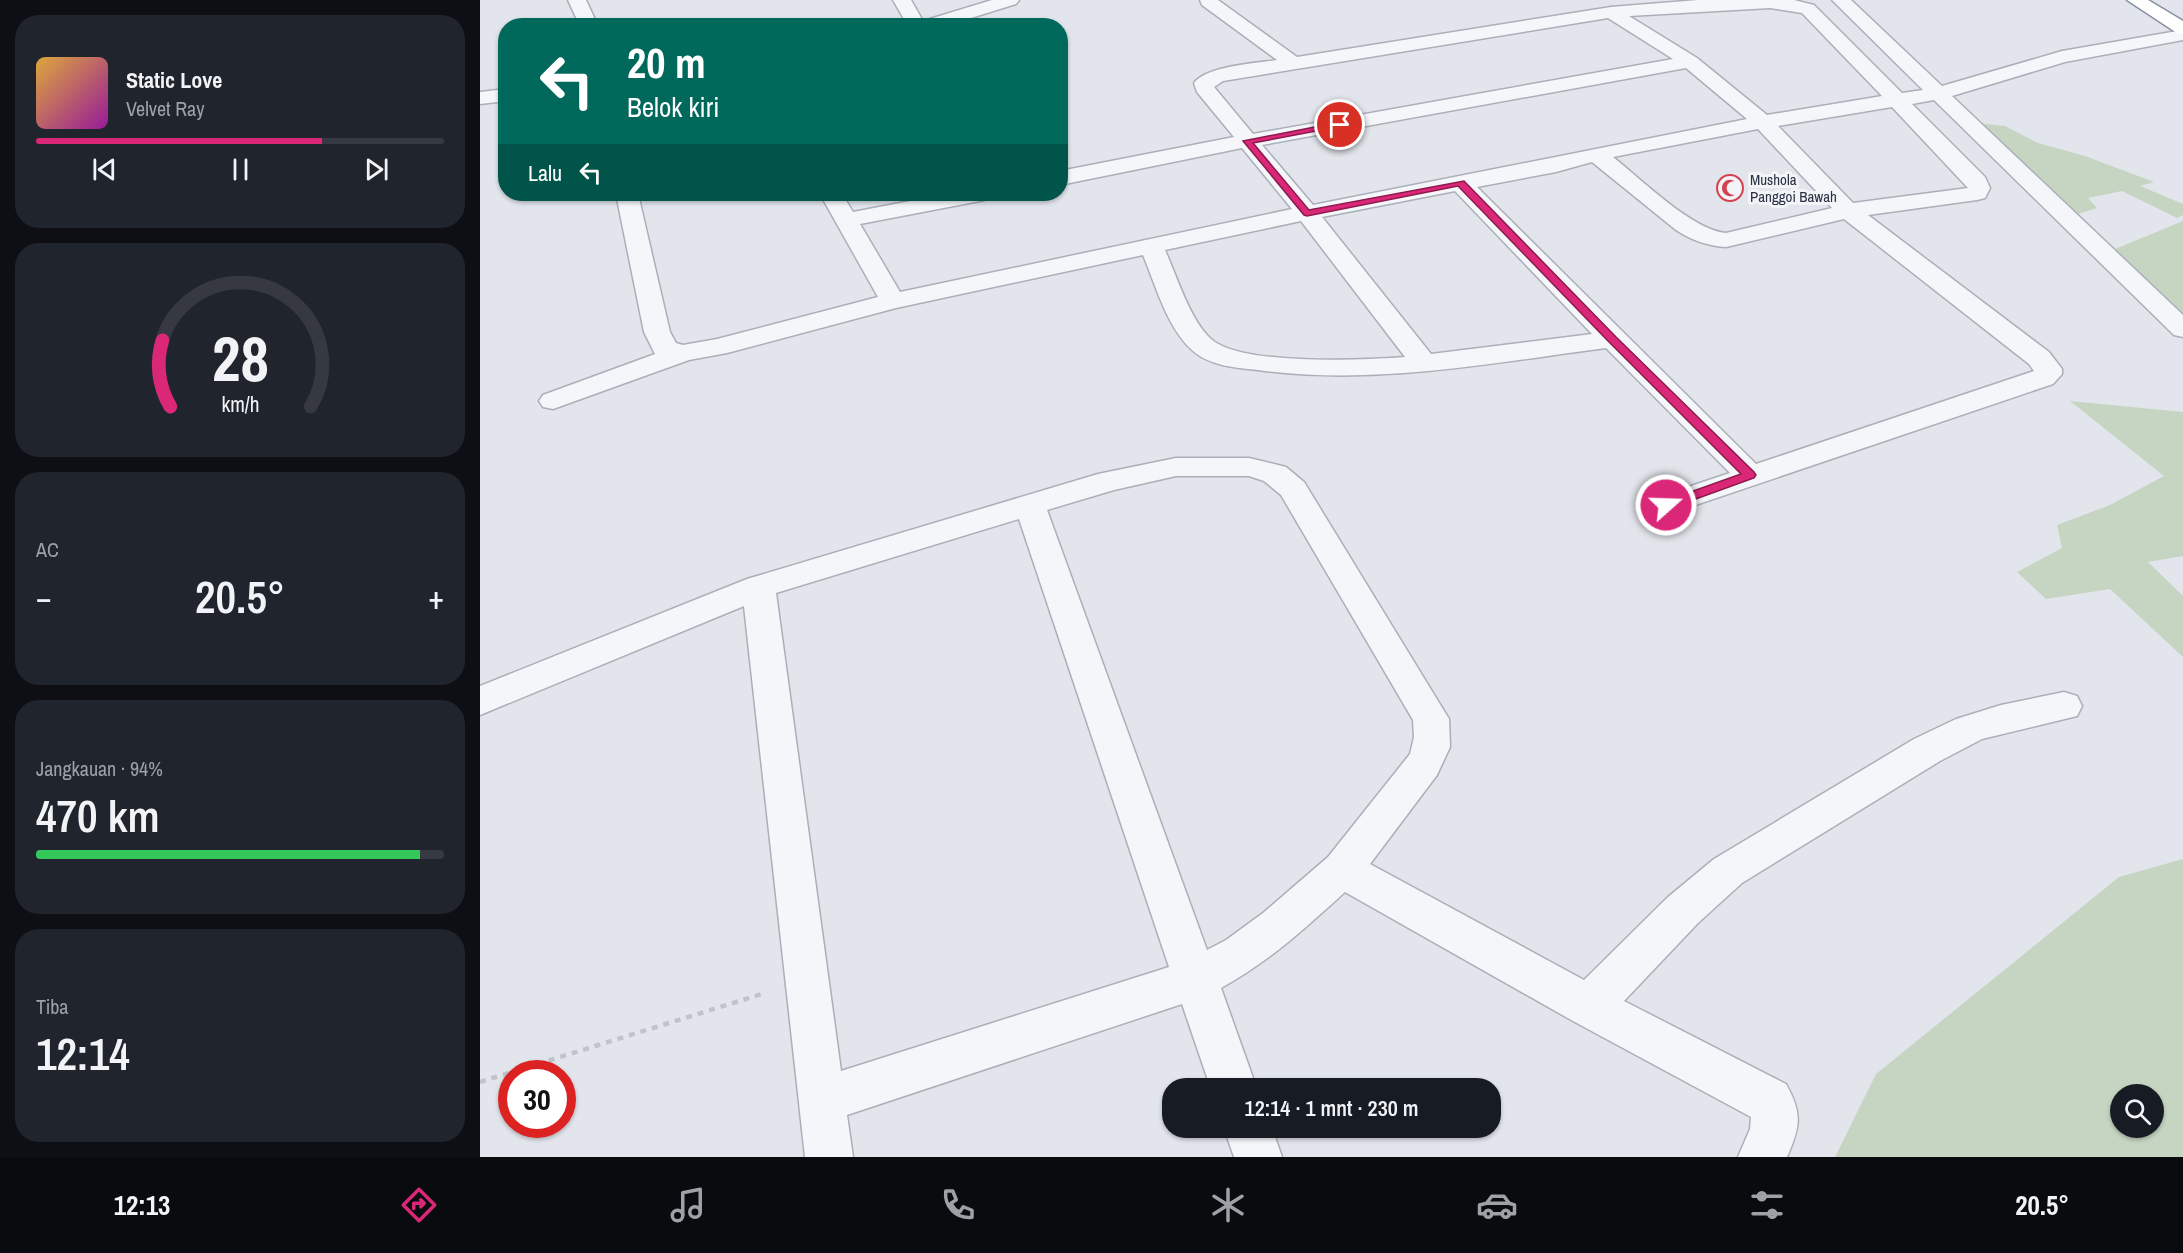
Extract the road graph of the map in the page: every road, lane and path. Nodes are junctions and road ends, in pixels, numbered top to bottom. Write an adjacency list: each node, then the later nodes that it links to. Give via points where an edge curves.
1 (577, 0): 13 (street)
2 (902, 0): 14 (street)
3 (1010, 0): 15 (street)
4 (1557, 0): 12 (street)
5 (1841, 0): 20 (street)
6 (2136, 0): 16 (highway)
7 (2162, 0): 11 (highway)
8 (1208, 1): 19 (street)
9 (1677, 3): 10 (street); 23 (street, via 1777,3 1809,9)
10 (1611, 12): 12 (street); 18 (street)
11 (2183, 14)
12 (1578, 17): 19 (street)
13 (585, 18)
14 (912, 18)
15 (950, 18)
16 (2183, 29)
17 (2183, 35): 20 (street, via 2062,57)
18 (1690, 62): 24 (street); 25 (street)
19 (1293, 63): 25 (street, via 1218,76 1204,83)
20 (1940, 93): 23 (street); 37 (street)
21 (498, 96): 22 (street)
22 (480, 98)
23 (1899, 100): 24 (street); 32 (street, via 1977,182 1977,193)
24 (1763, 122): 26 (street); 32 (street)
25 (1247, 141): 27 (street); 33 (street)
26 (1596, 154): 28 (street); 32 (street, via 1684,225 1711,239 1726,240)
27 (1068, 176)
28 (1460, 183): 33 (street); 38 (street)
29 (629, 201): 39 (street, via 657,332 665,348)
30 (835, 201): 34 (street)
31 (944, 201): 34 (street)
32 (1848, 211): 42 (street, via 2039,358 2048,374)
33 (1307, 213): 35 (street); 40 (street)
34 (846, 220): 36 (street)
35 (1151, 246): 36 (street); 40 (street, via 1194,337 1212,352 1232,359 1303,368)
36 (893, 300): 39 (street)
37 (2183, 329)
38 (1612, 339): 40 (street); 42 (street)
39 (683, 353): 41 (street)
40 (1424, 363)
41 (553, 401)
42 (1749, 475): 44 (street)
43 (1029, 504): 45 (street); 48 (street, via 1176,467 1250,467 1275,474 1293,489 1431,719 1435,737 1424,764); 49 (street)
44 (1666, 505)
45 (759, 587): 46 (street); 50 (street)
46 (480, 701)
47 (2064, 706): 51 (street, via 1969,729 1927,750 1728,871 1683,910)
48 (1342, 869): 49 (street, via 1241,954); 51 (street)
49 (1195, 979): 52 (street); 54 (street)
50 (806, 980): 53 (path); 54 (street)
51 (1589, 1006): 58 (street, via 1769,1101 1776,1110 1777,1125)
52 (1230, 1078)
53 (480, 1082)
54 (822, 1100): 56 (street)
55 (1251, 1138): 57 (street)
56 (829, 1157)
57 (1258, 1157)
58 (1762, 1157)

